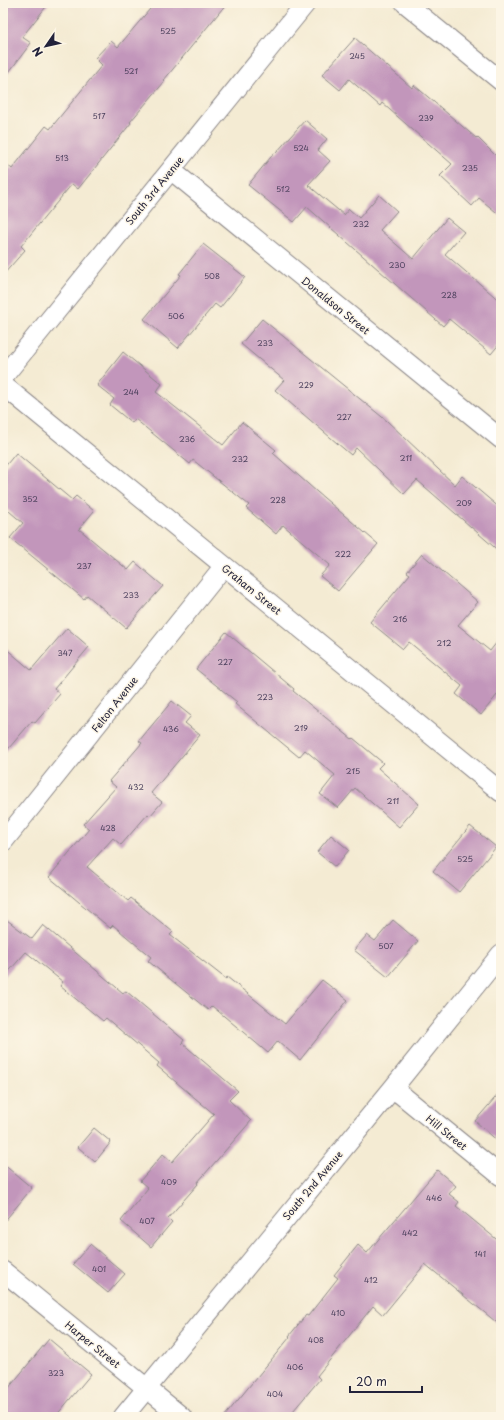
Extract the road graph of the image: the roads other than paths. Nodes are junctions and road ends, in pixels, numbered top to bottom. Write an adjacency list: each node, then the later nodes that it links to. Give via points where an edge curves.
1 (306, 3): 4 (street, South 3rd Avenue)
2 (405, 3): 3 (street)
3 (501, 81)
4 (170, 170): 5 (street, South 3rd Avenue); 7 (street, Donaldson Street)
5 (3, 376)
6 (3, 385): 8 (street, Graham Street)
7 (501, 439)
8 (224, 566): 9 (street, Graham Street); 10 (street, Felton Avenue)
9 (501, 792)
10 (3, 842)
11 (501, 954): 12 (street, South 2nd Avenue)
12 (393, 1088): 13 (street, Hill Street); 15 (street, South 2nd Avenue)
13 (501, 1176)
14 (3, 1271): 15 (street, Harper Street)
15 (147, 1388): 16 (street, South 2nd Avenue); 17 (street, Harper Street)
16 (123, 1417)
17 (182, 1417)

